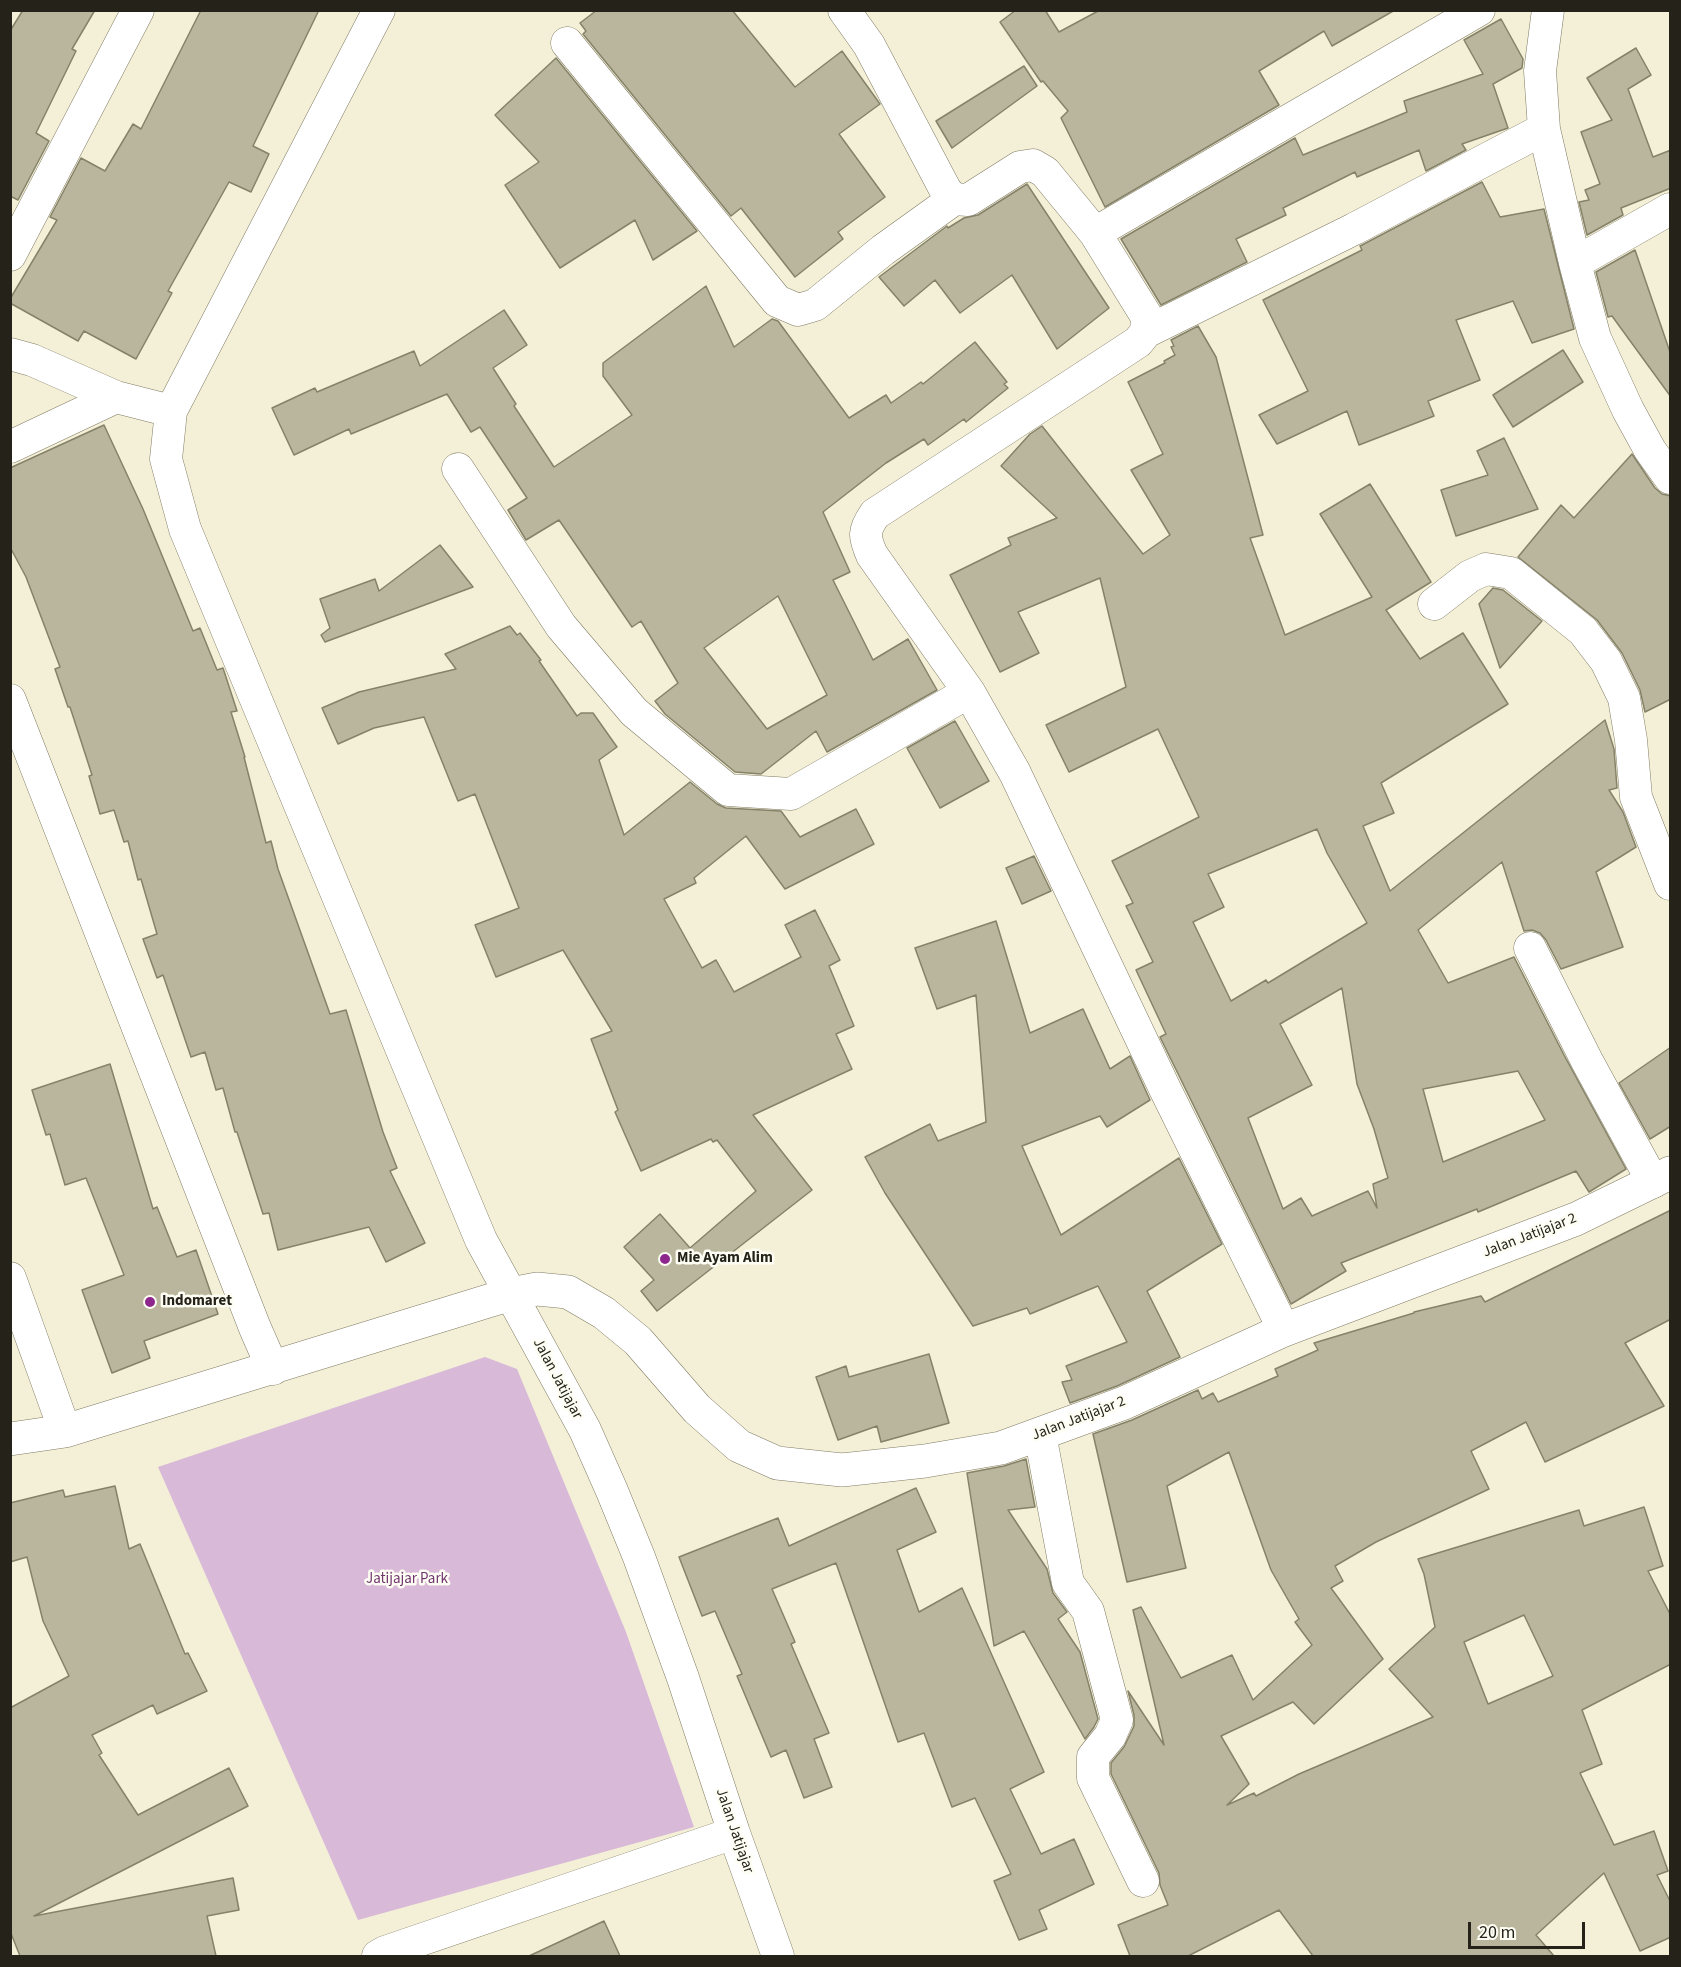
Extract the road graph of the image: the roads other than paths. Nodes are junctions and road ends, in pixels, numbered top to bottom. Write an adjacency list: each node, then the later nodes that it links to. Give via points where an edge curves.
1 (138, 10): 11 (street)
2 (379, 10): 16 (street)
3 (844, 10): 8 (street, via 869,45 946,191)
4 (1479, 10): 10 (street)
5 (1548, 10): 7 (street, via 1540,71)
6 (567, 43): 8 (street, via 777,301 798,310 815,305)
7 (1545, 129): 12 (street); 13 (street)
8 (954, 199): 10 (street, via 968,200 1020,167 1033,165 1045,172)
9 (1671, 209): 12 (street)
10 (1095, 233): 13 (street, via 1147,317)
11 (10, 255)
12 (1575, 263): 19 (street, via 1595,338 1628,410)
13 (1146, 332): 21 (street, via 1138,342 875,514 866,527 872,555)
14 (10, 354): 15 (street)
15 (116, 397): 16 (street); 17 (street)
16 (171, 411): 27 (street, Jalan Jatijajar, via 166,459 185,529 481,1240)
17 (10, 447)
18 (458, 469): 21 (street, via 561,626 634,712 728,790 791,794)
19 (1671, 478)
20 (1434, 604): 23 (street, via 1470,576 1486,569 1512,573 1583,631 1606,661 1624,698 1636,797)
21 (969, 693): 28 (street, via 1015,773)
22 (10, 700): 29 (street)
23 (1671, 884)
24 (1530, 948): 25 (street, via 1587,1061)
25 (1666, 1176): 28 (street, Jalan Jatijajar 2, via 1576,1219)
26 (10, 1278): 30 (street)
27 (511, 1294): 29 (street); 31 (street, Jalan Jatijajar 2, via 537,1289 568,1292 604,1313 638,1341 697,1409 739,1446 777,1462 842,1470 1001,1448); 33 (street, Jalan Jatijajar, via 585,1430 612,1491 683,1678)
28 (1284, 1330): 31 (street, Jalan Jatijajar 2, via 1124,1403)
29 (273, 1369): 30 (street)
30 (65, 1431): 32 (street)
31 (1040, 1434): 34 (street, via 1068,1582 1088,1611 1117,1720 1094,1757 1093,1778)
32 (10, 1439)
33 (734, 1833): 35 (street); 36 (street, Jalan Jatijajar)
34 (1143, 1881)
35 (378, 1956)
36 (778, 1956)

